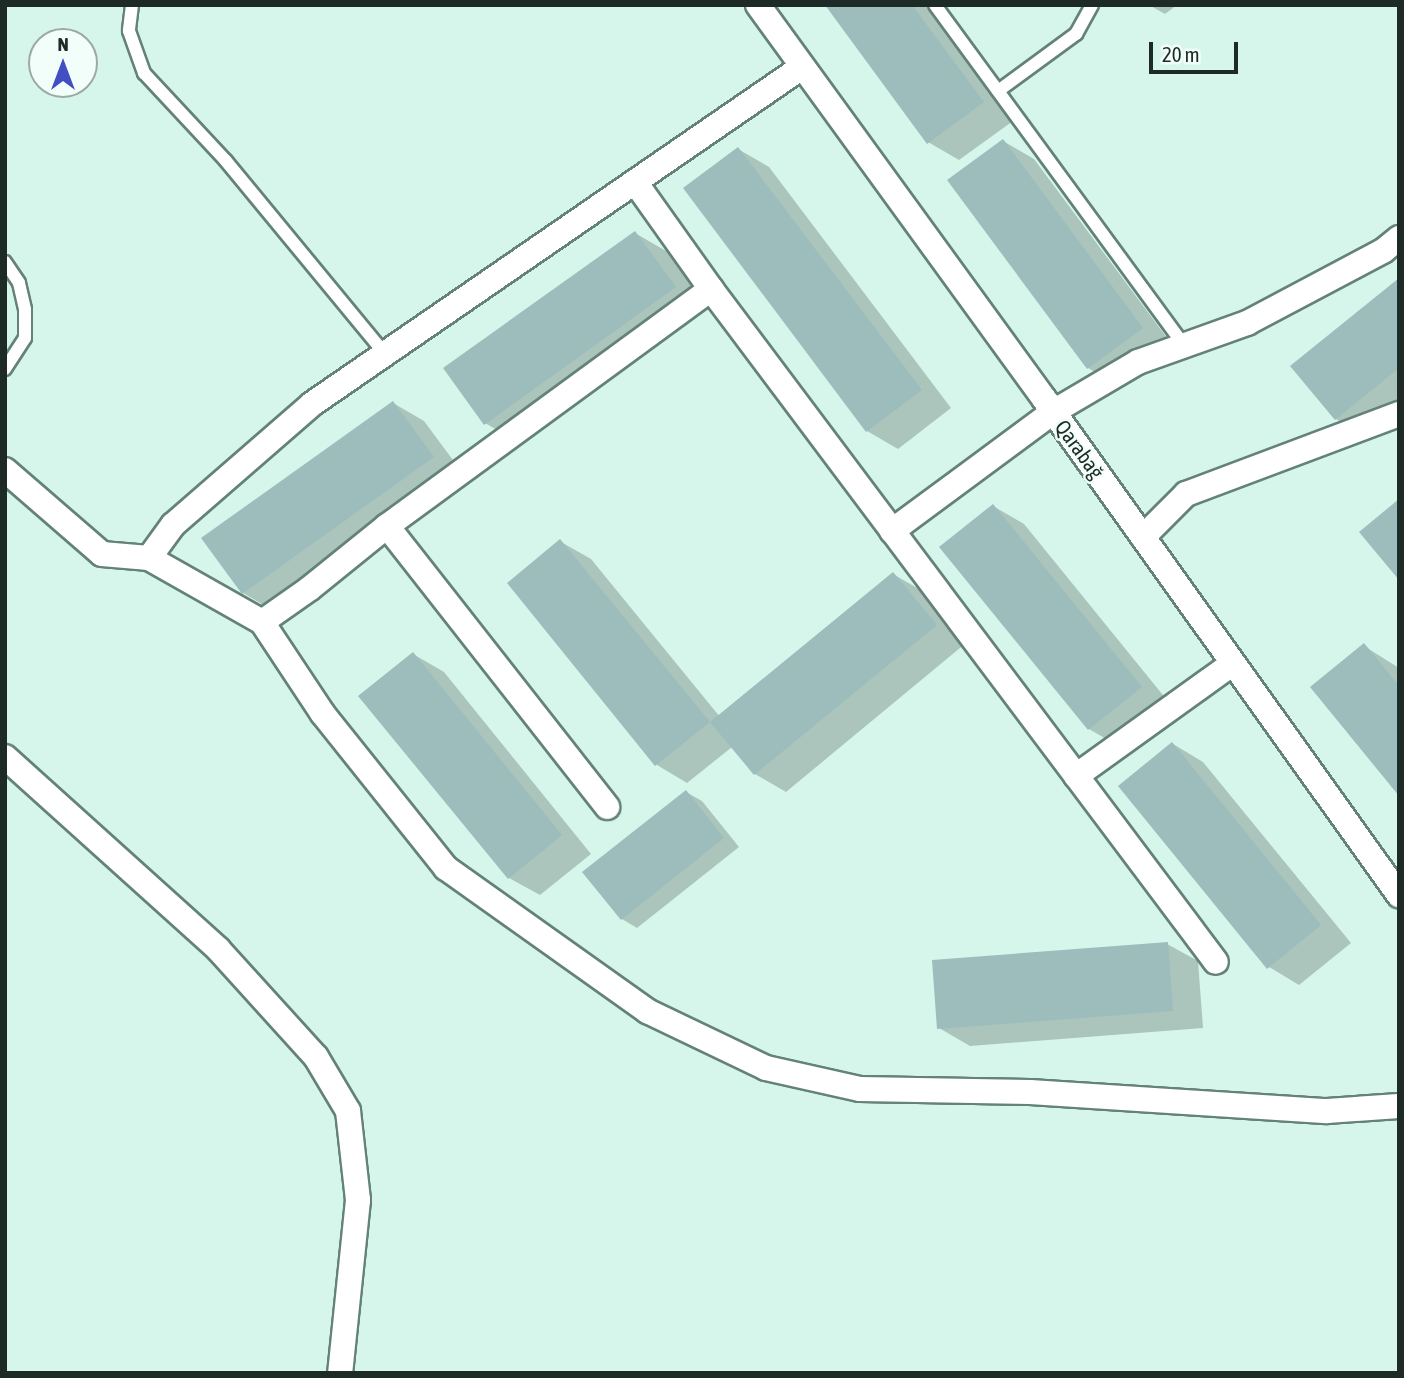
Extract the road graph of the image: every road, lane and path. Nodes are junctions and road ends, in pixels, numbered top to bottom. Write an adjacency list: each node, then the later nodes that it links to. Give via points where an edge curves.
1 (132, 5): 12 (lane, via 129,31 144,73 226,161)
2 (758, 5): 5 (street, Qarabağ)
3 (935, 5): 6 (lane)
4 (1092, 5): 6 (lane, via 1076,34)
5 (802, 67): 7 (street); 14 (street, Qarabağ)
6 (998, 91): 11 (lane)
7 (635, 183): 10 (street); 12 (street)
8 (1399, 238): 11 (street, via 1383,251 1247,323)
9 (5, 262): 13 (lane, via 19,283 25,309 25,338)
10 (710, 289): 17 (street); 18 (street)
11 (1185, 346): 14 (street, via 1138,362)
12 (385, 354): 20 (street, via 312,404 262,447 173,525)
13 (5, 369)
14 (1053, 412): 18 (street); 19 (street, Qarabağ)
15 (1399, 414): 19 (street, via 1186,494)
16 (5, 470): 20 (street, via 102,554)
17 (387, 526): 21 (street); 25 (street)
18 (892, 531): 24 (street)
19 (1143, 537): 22 (street, Qarabağ)
20 (149, 558): 21 (street)
21 (262, 622): 28 (street, via 323,713 446,868 647,1011 766,1068 860,1089 1030,1092 1327,1111)
22 (1233, 663): 24 (street); 26 (street, Qarabağ)
23 (5, 757): 29 (street, via 218,949 316,1057 348,1111 358,1200)
24 (1076, 776): 27 (street)
25 (607, 807)
26 (1399, 895)
27 (1216, 962)
28 (1399, 1106)
29 (340, 1373)

